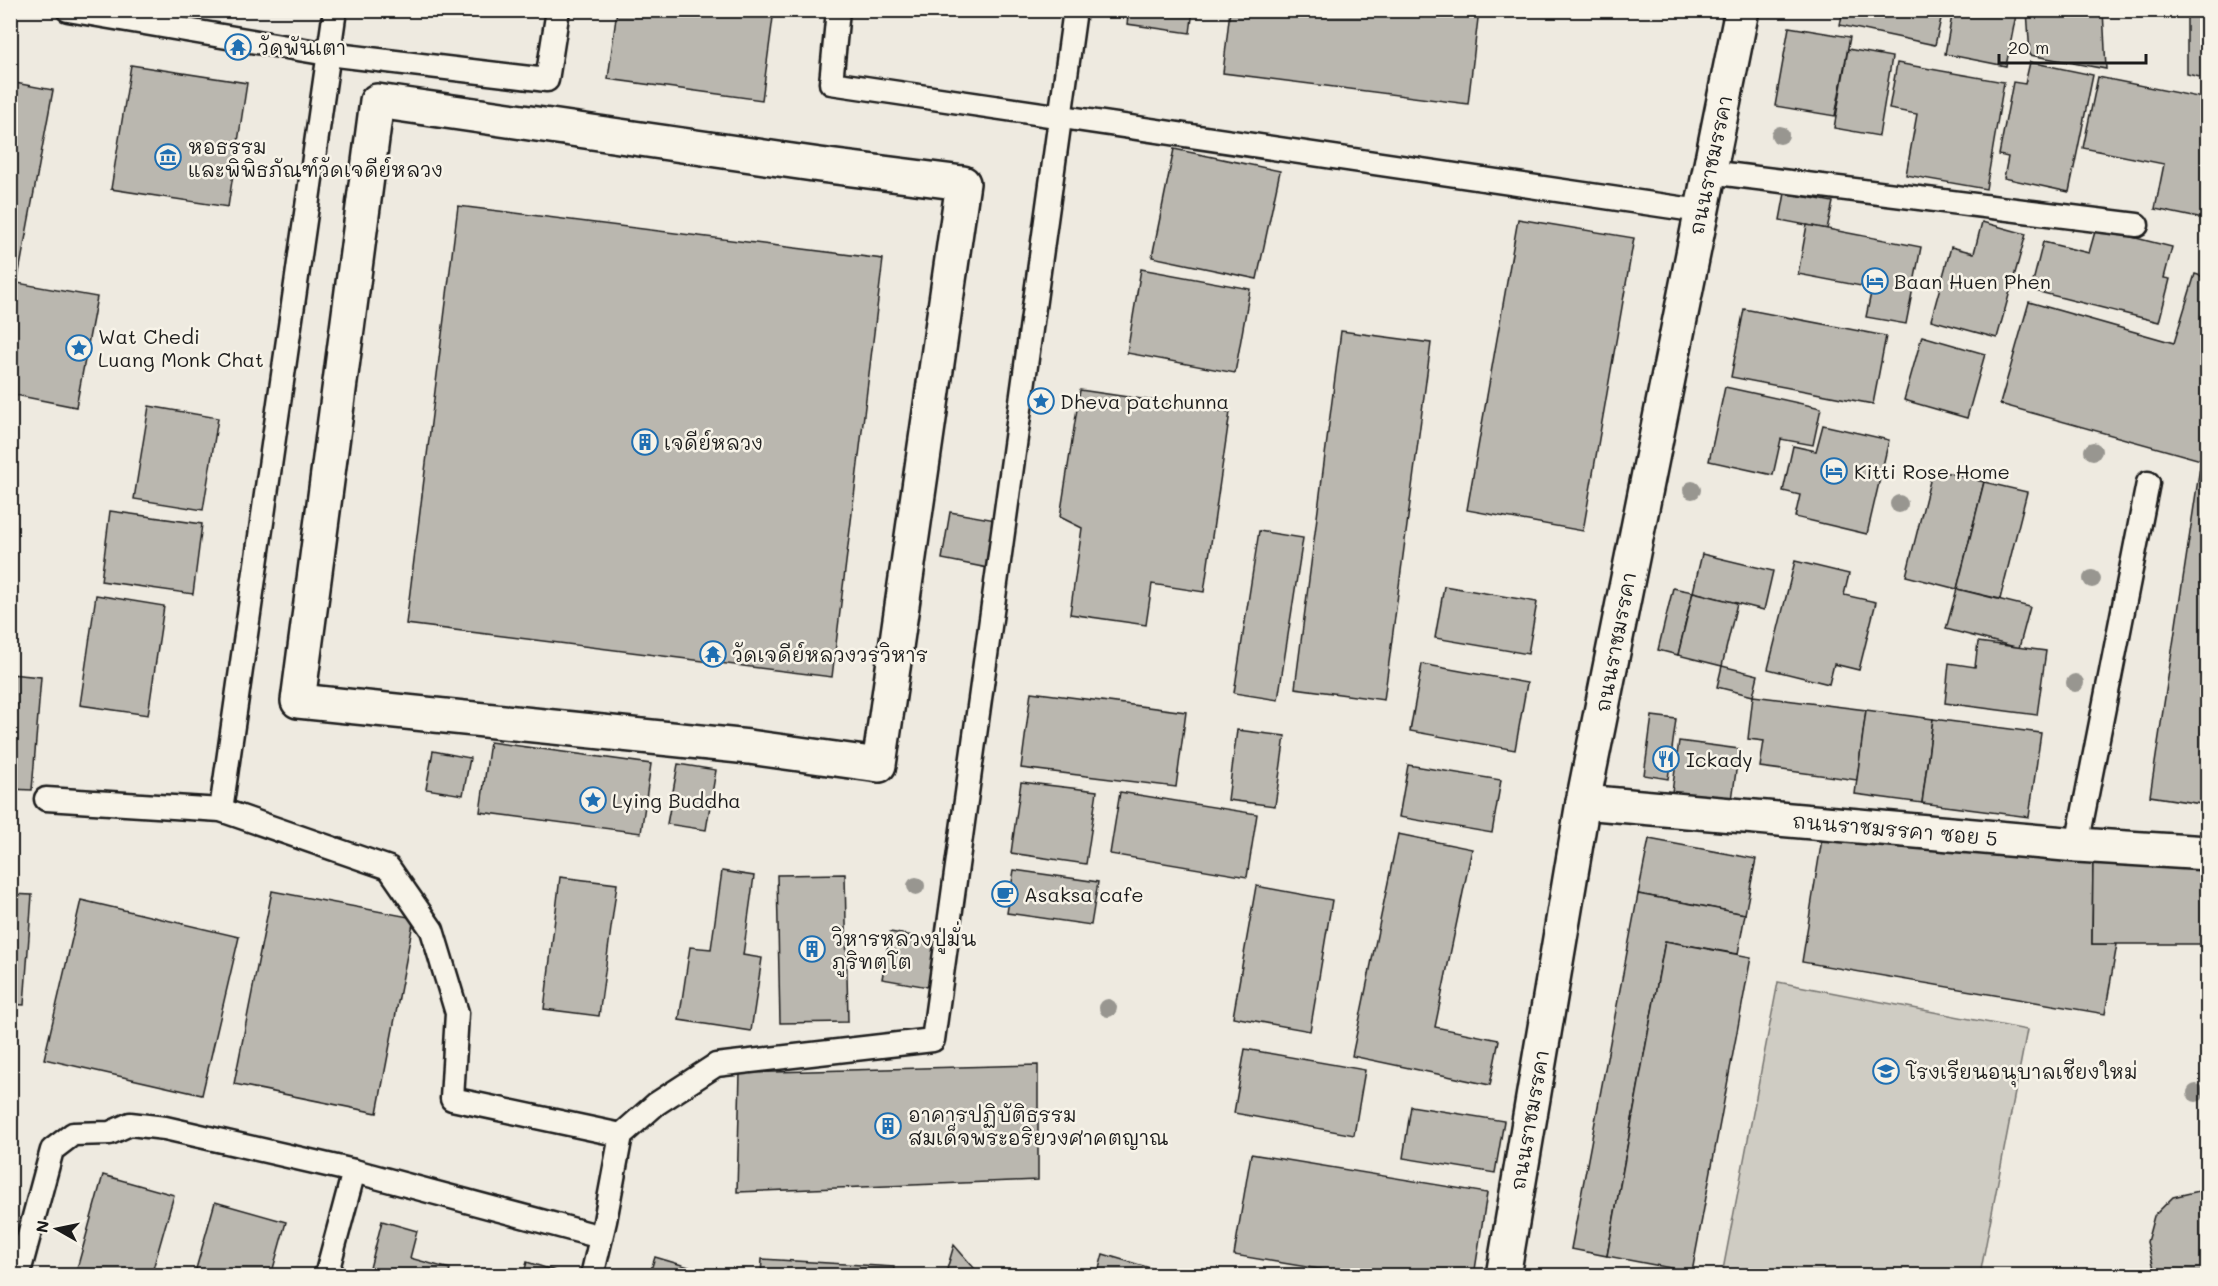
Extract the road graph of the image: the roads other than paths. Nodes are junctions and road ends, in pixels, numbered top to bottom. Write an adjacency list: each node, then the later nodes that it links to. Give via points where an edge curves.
1 (68, 10): 7 (lane)
2 (334, 10): 7 (lane)
3 (558, 10): 7 (lane, via 547,80)
4 (838, 10): 8 (lane, via 831,83)
5 (1075, 10): 8 (lane)
6 (1742, 10): 9 (street, ถนนราชมรรคา)
7 (328, 54): 16 (lane)
8 (1060, 117): 10 (lane); 19 (lane, via 933,1040 716,1065 656,1104)
9 (1709, 172): 10 (street, ถนนราชมรรคา); 11 (lane)
10 (1700, 212): 15 (street, ถนนราชมรรคา)
11 (2137, 225)
12 (2148, 483): 17 (lane)
13 (879, 765): 13 (street, via 963,183 377,101 298,701 748,747)
14 (46, 800): 16 (lane)
15 (1583, 802): 17 (street, ถนนราชมรรคา ซอย 5); 25 (street, ถนนราชมรรคา)
16 (221, 810): 19 (lane, via 389,868 432,930 457,1013 452,1099)
17 (2077, 845): 18 (street, ถนนราชมรรคา ซอย 5)
18 (2208, 854)
19 (621, 1135): 21 (lane)
20 (354, 1171): 21 (lane); 22 (lane, via 165,1128 130,1124 110,1133 73,1134 52,1150); 23 (lane)
21 (601, 1237): 24 (lane)
22 (18, 1275)
23 (326, 1275)
24 (592, 1275)
25 (1503, 1275)

